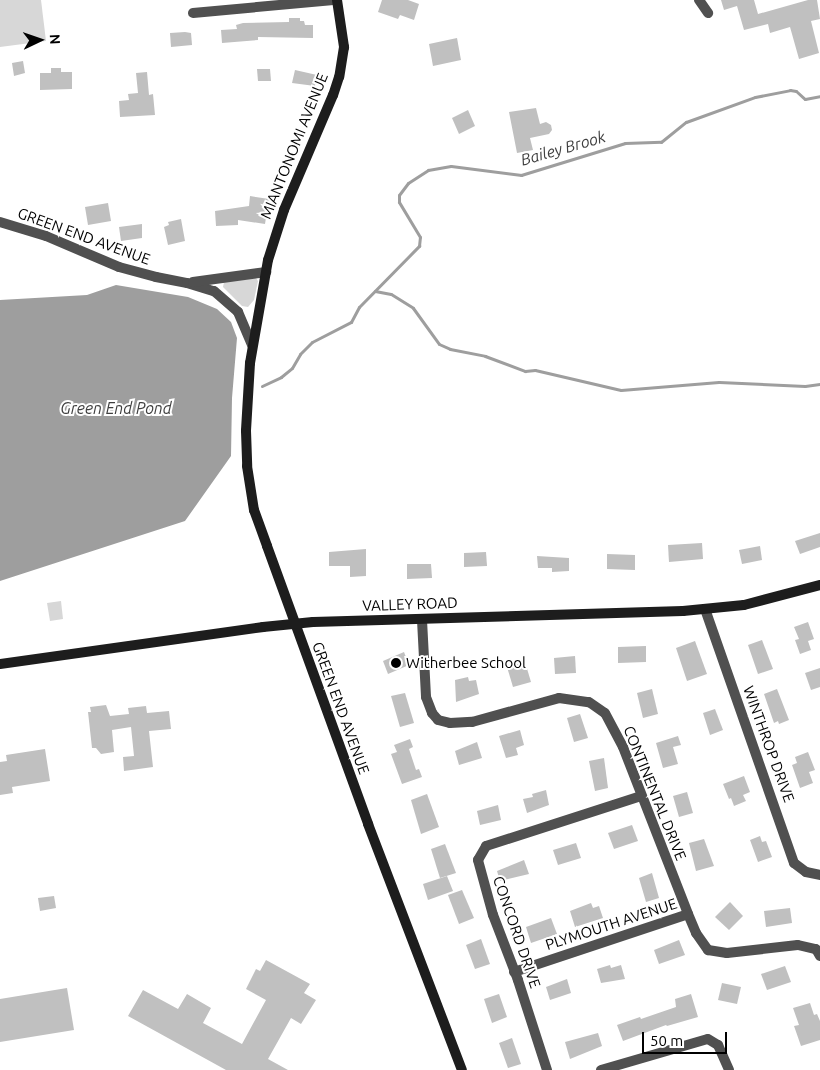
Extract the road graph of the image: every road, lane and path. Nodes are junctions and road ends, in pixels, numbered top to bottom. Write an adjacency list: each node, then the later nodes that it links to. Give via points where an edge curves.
1 (333, 0): 4 (street)
2 (337, 0): 7 (main road, MIANTONOMI AVENUE, via 344,47 339,77 273,238)
3 (699, 0): 5 (street)
4 (193, 13)
5 (708, 13)
6 (0, 222): 8 (street, GREEN END AVENUE, via 46,236 119,267 156,278)
7 (266, 272): 8 (street, GREEN END AVENUE); 9 (main road, GREEN END AVENUE)
8 (188, 282): 9 (street, GREEN END AVENUE, via 214,291 228,301 238,312)
9 (252, 344): 13 (main road, GREEN END AVENUE, via 247,466 254,510)
10 (820, 586): 11 (main road, VALLEY ROAD, via 744,605)
11 (705, 609): 12 (main road, VALLEY ROAD); 16 (street, WINTHROP DRIVE, via 794,863 806,872)
12 (422, 620): 13 (main road, VALLEY ROAD); 15 (street, CONTINENTAL DRIVE, via 426,697 438,720 472,722 558,698 589,702 605,713 623,747)
13 (295, 624): 14 (main road, VALLEY ROAD); 20 (main road, GREEN END AVENUE)
14 (0, 664)
15 (641, 796): 17 (street, CONTINENTAL DRIVE); 19 (street, CONCORD DRIVE, via 486,846 478,860)
16 (820, 874)
17 (688, 914): 18 (street, CONTINENTAL DRIVE, via 708,950 727,953 798,945 816,949); 19 (street, PLYMOUTH AVENUE)
18 (820, 956)
19 (514, 972): 21 (street, CONCORD DRIVE)
20 (462, 1070)
21 (547, 1070)
22 (601, 1070): 23 (street, via 708,1039 718,1045)
23 (729, 1070)

